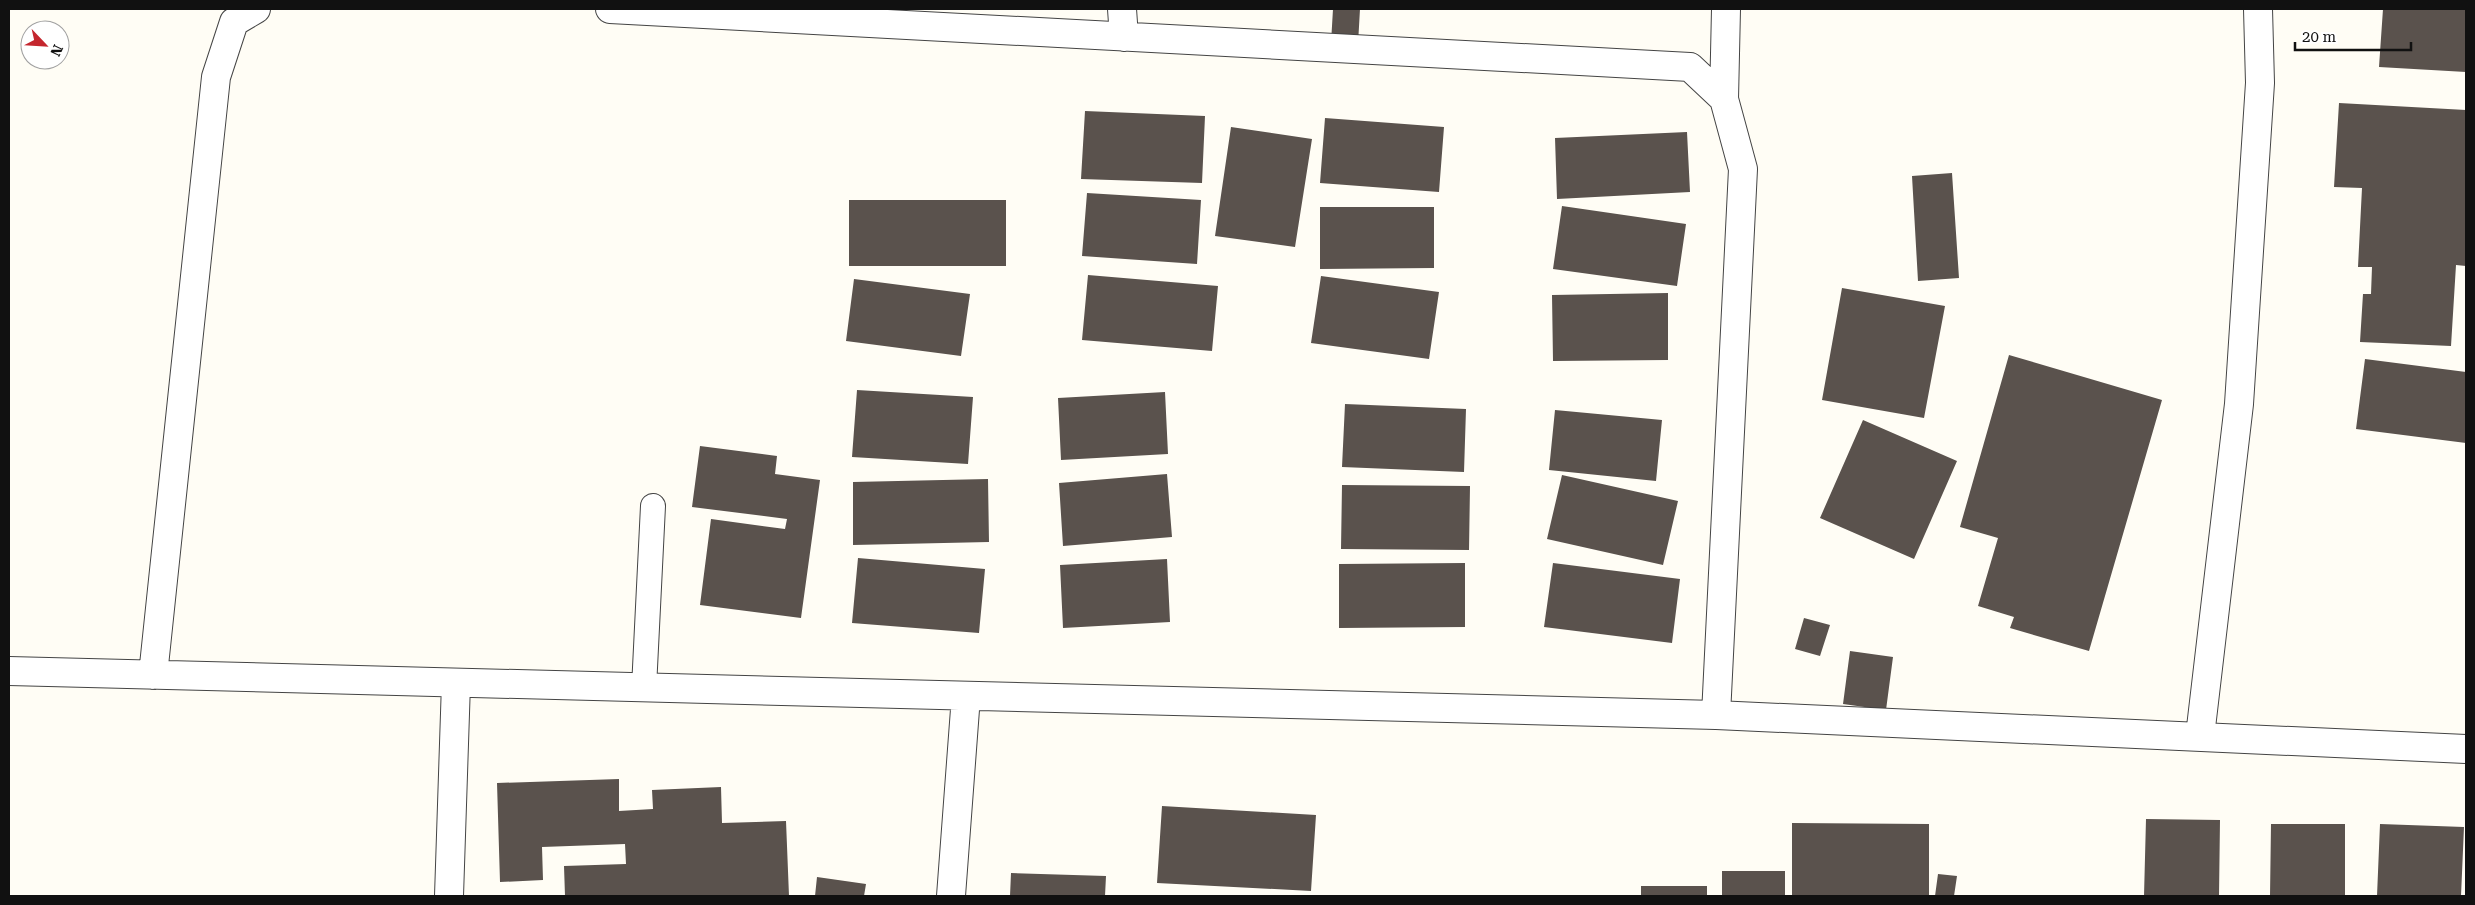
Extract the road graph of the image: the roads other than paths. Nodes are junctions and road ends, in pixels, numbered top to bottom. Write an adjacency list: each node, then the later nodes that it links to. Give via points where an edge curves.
1 (610, 9): 6 (street)
2 (1122, 9): 6 (street)
3 (1726, 9): 7 (street)
4 (2258, 9): 15 (street, via 2260,83 2239,404)
5 (242, 13): 10 (street, via 216,76)
6 (1124, 37): 7 (street, via 1690,67)
7 (1724, 99): 14 (street, via 1743,168)
8 (653, 506): 12 (lane)
9 (9, 671): 10 (street)
10 (153, 675): 11 (street)
11 (456, 683): 12 (street); 17 (street)
12 (644, 688): 13 (street)
13 (966, 696): 14 (street); 18 (street)
14 (1716, 715): 15 (street)
15 (2200, 736): 16 (street)
16 (2466, 749)
17 (449, 896)
18 (951, 896)

